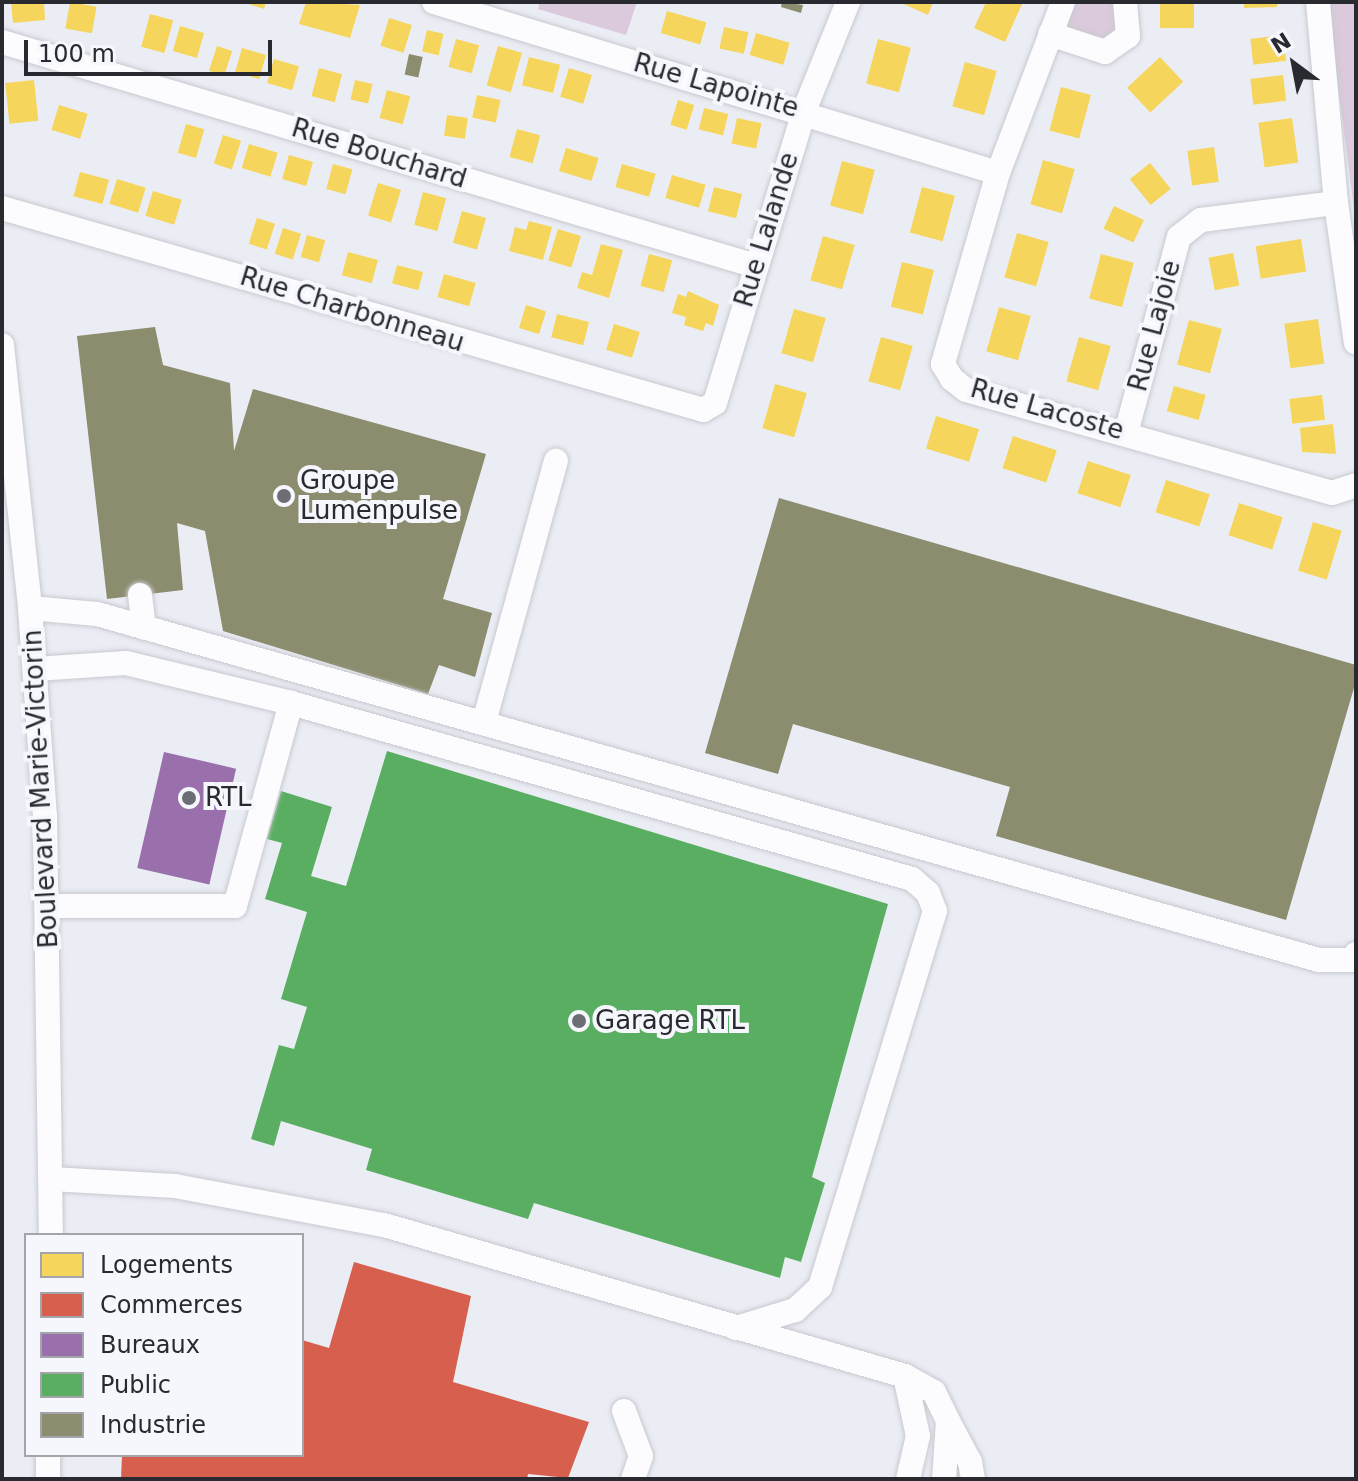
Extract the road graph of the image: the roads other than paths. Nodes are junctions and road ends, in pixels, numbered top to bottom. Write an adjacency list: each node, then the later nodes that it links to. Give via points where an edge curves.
1 (434, 2): 9 (street, Rue Lapointe)
2 (848, 2): 9 (street, Rue Lalande)
3 (1063, 2): 7 (street, Rue Lacoste)
4 (1125, 2): 7 (street, via 1128,36 1105,52)
5 (1318, 2): 11 (street)
6 (2, 28): 8 (street)
7 (1050, 34): 10 (street, Rue Lacoste)
8 (2, 42): 13 (street, Rue Bouchard)
9 (804, 111): 10 (street, Rue Lapointe); 13 (street, Rue Lalande)
10 (998, 173): 17 (street, Rue Lacoste, via 943,364 966,390)
11 (1336, 203): 14 (street); 17 (street, Rue Lajoie, via 1201,220 1179,237)
12 (2, 208): 16 (street, Rue Charbonneau)
13 (756, 266): 16 (street, Rue Lalande, via 715,403)
14 (1356, 343)
15 (2, 345): 21 (street, Boulevard Marie-Victorin)
16 (703, 410)
17 (1126, 433): 19 (street, Rue Lacoste, via 1332,493)
18 (556, 461): 25 (street)
19 (1356, 485)
20 (140, 595): 22 (street)
21 (30, 608): 22 (street, via 87,611); 23 (street, Boulevard Marie-Victorin)
22 (144, 628): 25 (street)
23 (35, 669): 24 (street, via 126,663); 26 (street, Boulevard Marie-Victorin)
24 (291, 703): 26 (street, via 235,906); 30 (street, via 912,879 928,893 935,911 820,1287 795,1310)
25 (484, 722): 27 (street, via 1319,960)
26 (48, 906): 28 (street, Boulevard Marie-Victorin)
27 (1356, 958)
28 (51, 1179): 29 (street, Boulevard Marie-Victorin); 30 (street, via 175,1186 384,1225)
29 (51, 1233)
30 (736, 1328): 31 (street)
31 (905, 1376): 33 (street, via 934,1392); 37 (street, via 918,1436)
32 (624, 1411): 36 (street, via 641,1456)
33 (948, 1421): 38 (street); 39 (street)
34 (48, 1457): 35 (street)
35 (48, 1479)
36 (633, 1479)
37 (908, 1479)
38 (944, 1479)
39 (973, 1479)

